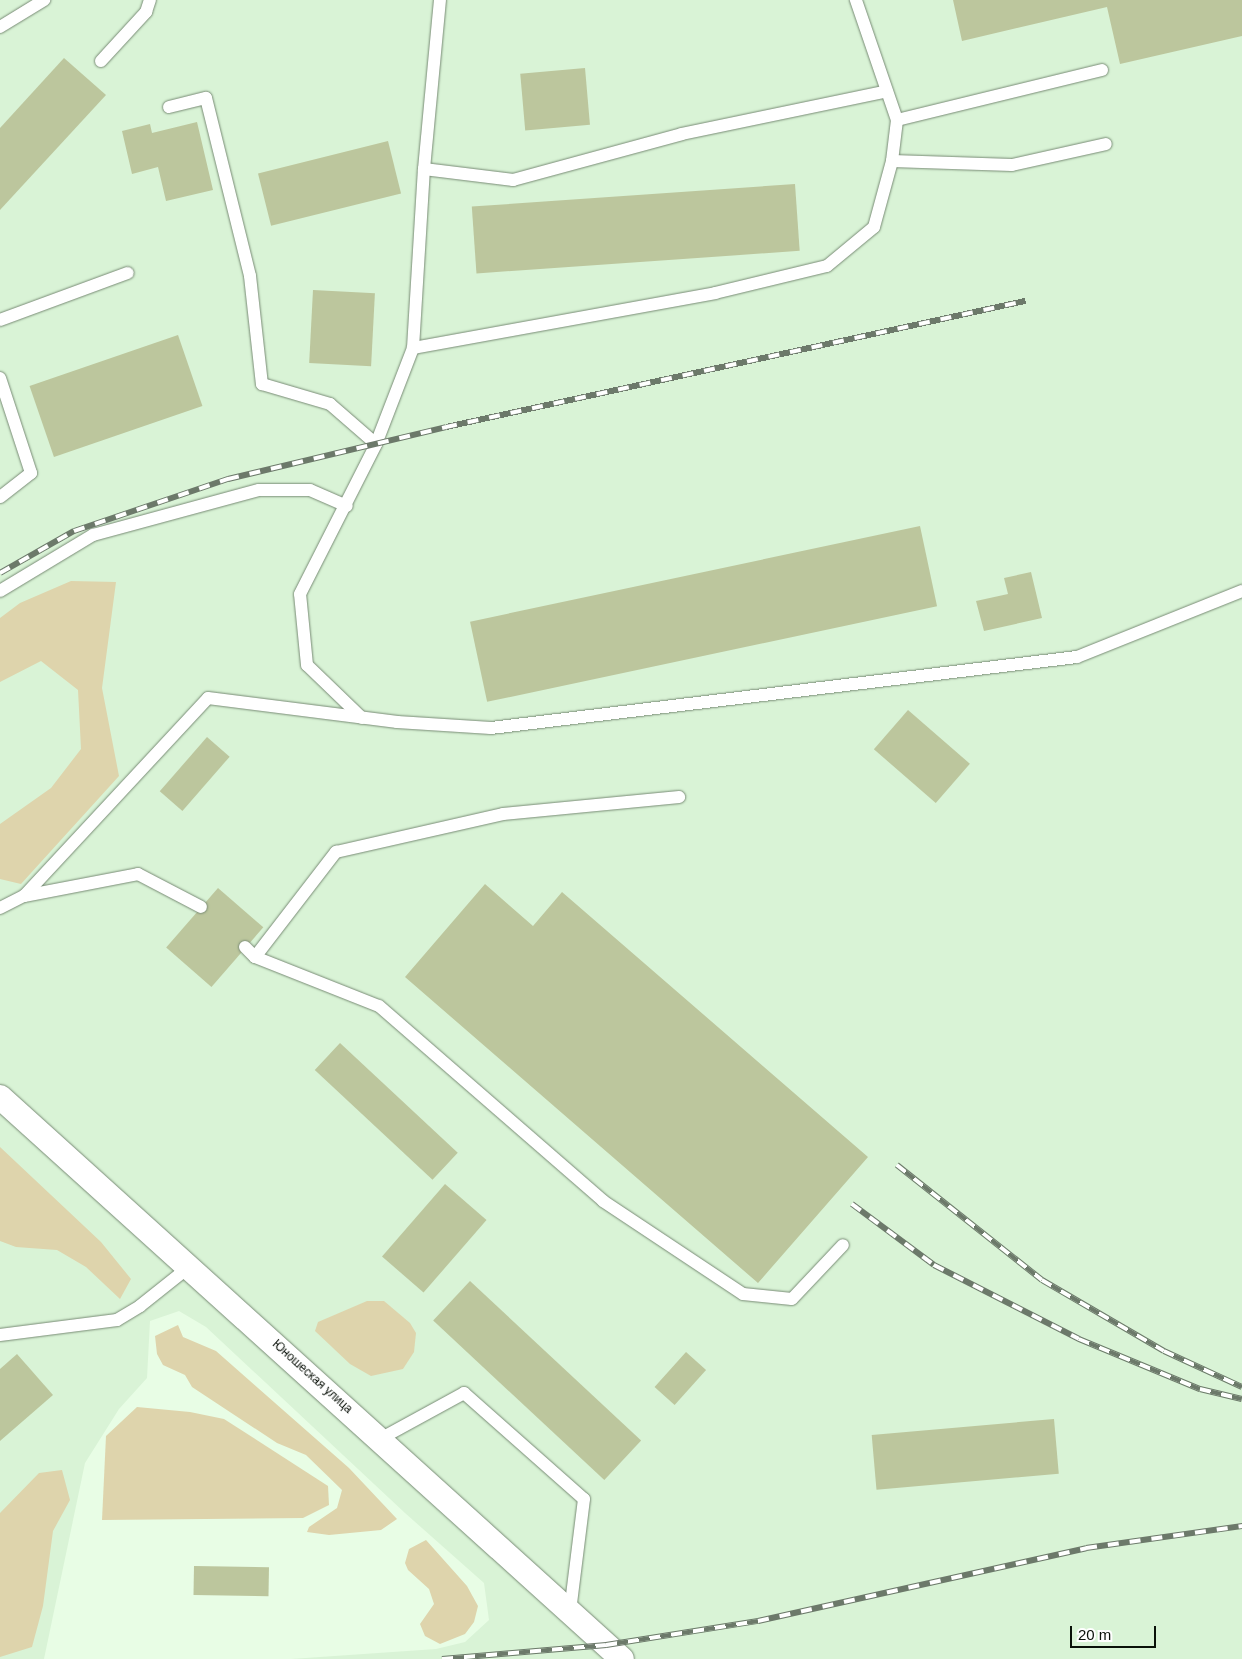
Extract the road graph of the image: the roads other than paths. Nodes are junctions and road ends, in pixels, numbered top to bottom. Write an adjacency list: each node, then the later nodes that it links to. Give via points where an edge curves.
1 (44, 0): 5 (lane)
2 (150, 0): 6 (lane, via 146,12)
3 (440, 0): 13 (lane)
4 (856, 0): 8 (lane)
5 (0, 27)
6 (100, 61)
7 (1102, 70): 10 (lane)
8 (887, 91): 10 (lane); 13 (lane, via 682,134 513,180)
9 (169, 107): 18 (lane, via 206,98 250,276 262,384 330,404)
10 (897, 120): 12 (lane)
11 (1106, 144): 12 (lane, via 1012,165)
12 (892, 161): 16 (lane, via 874,227 827,266 715,293)
13 (424, 169): 16 (lane)
14 (128, 273): 15 (lane)
15 (0, 320)
16 (413, 348): 18 (lane)
17 (0, 378): 19 (lane, via 31,473)
18 (376, 444): 20 (lane)
19 (0, 496)
20 (347, 506): 21 (lane, via 310,490 259,490 93,535); 23 (lane, via 300,594 307,665)
21 (0, 591)
22 (1242, 591): 23 (lane, via 1076,657 491,728)
23 (362, 718): 25 (lane, via 208,698)
24 (680, 797): 29 (lane, via 503,814 336,852)
25 (24, 896): 26 (lane, via 138,874); 27 (lane)
26 (201, 907)
27 (0, 908)
28 (245, 947): 29 (lane)
29 (254, 957): 31 (lane, via 379,1006 603,1201 743,1294 792,1299)
30 (0, 1097): 32 (street, Юношеская улица)
31 (843, 1245)
32 (189, 1267): 33 (lane, via 117,1320); 34 (street, Юношеская улица)
33 (0, 1335)
34 (380, 1439): 35 (street, Юношеская улица); 35 (lane, via 464,1393 584,1499)
35 (570, 1611): 36 (street, Юношеская улица)
36 (622, 1659)

